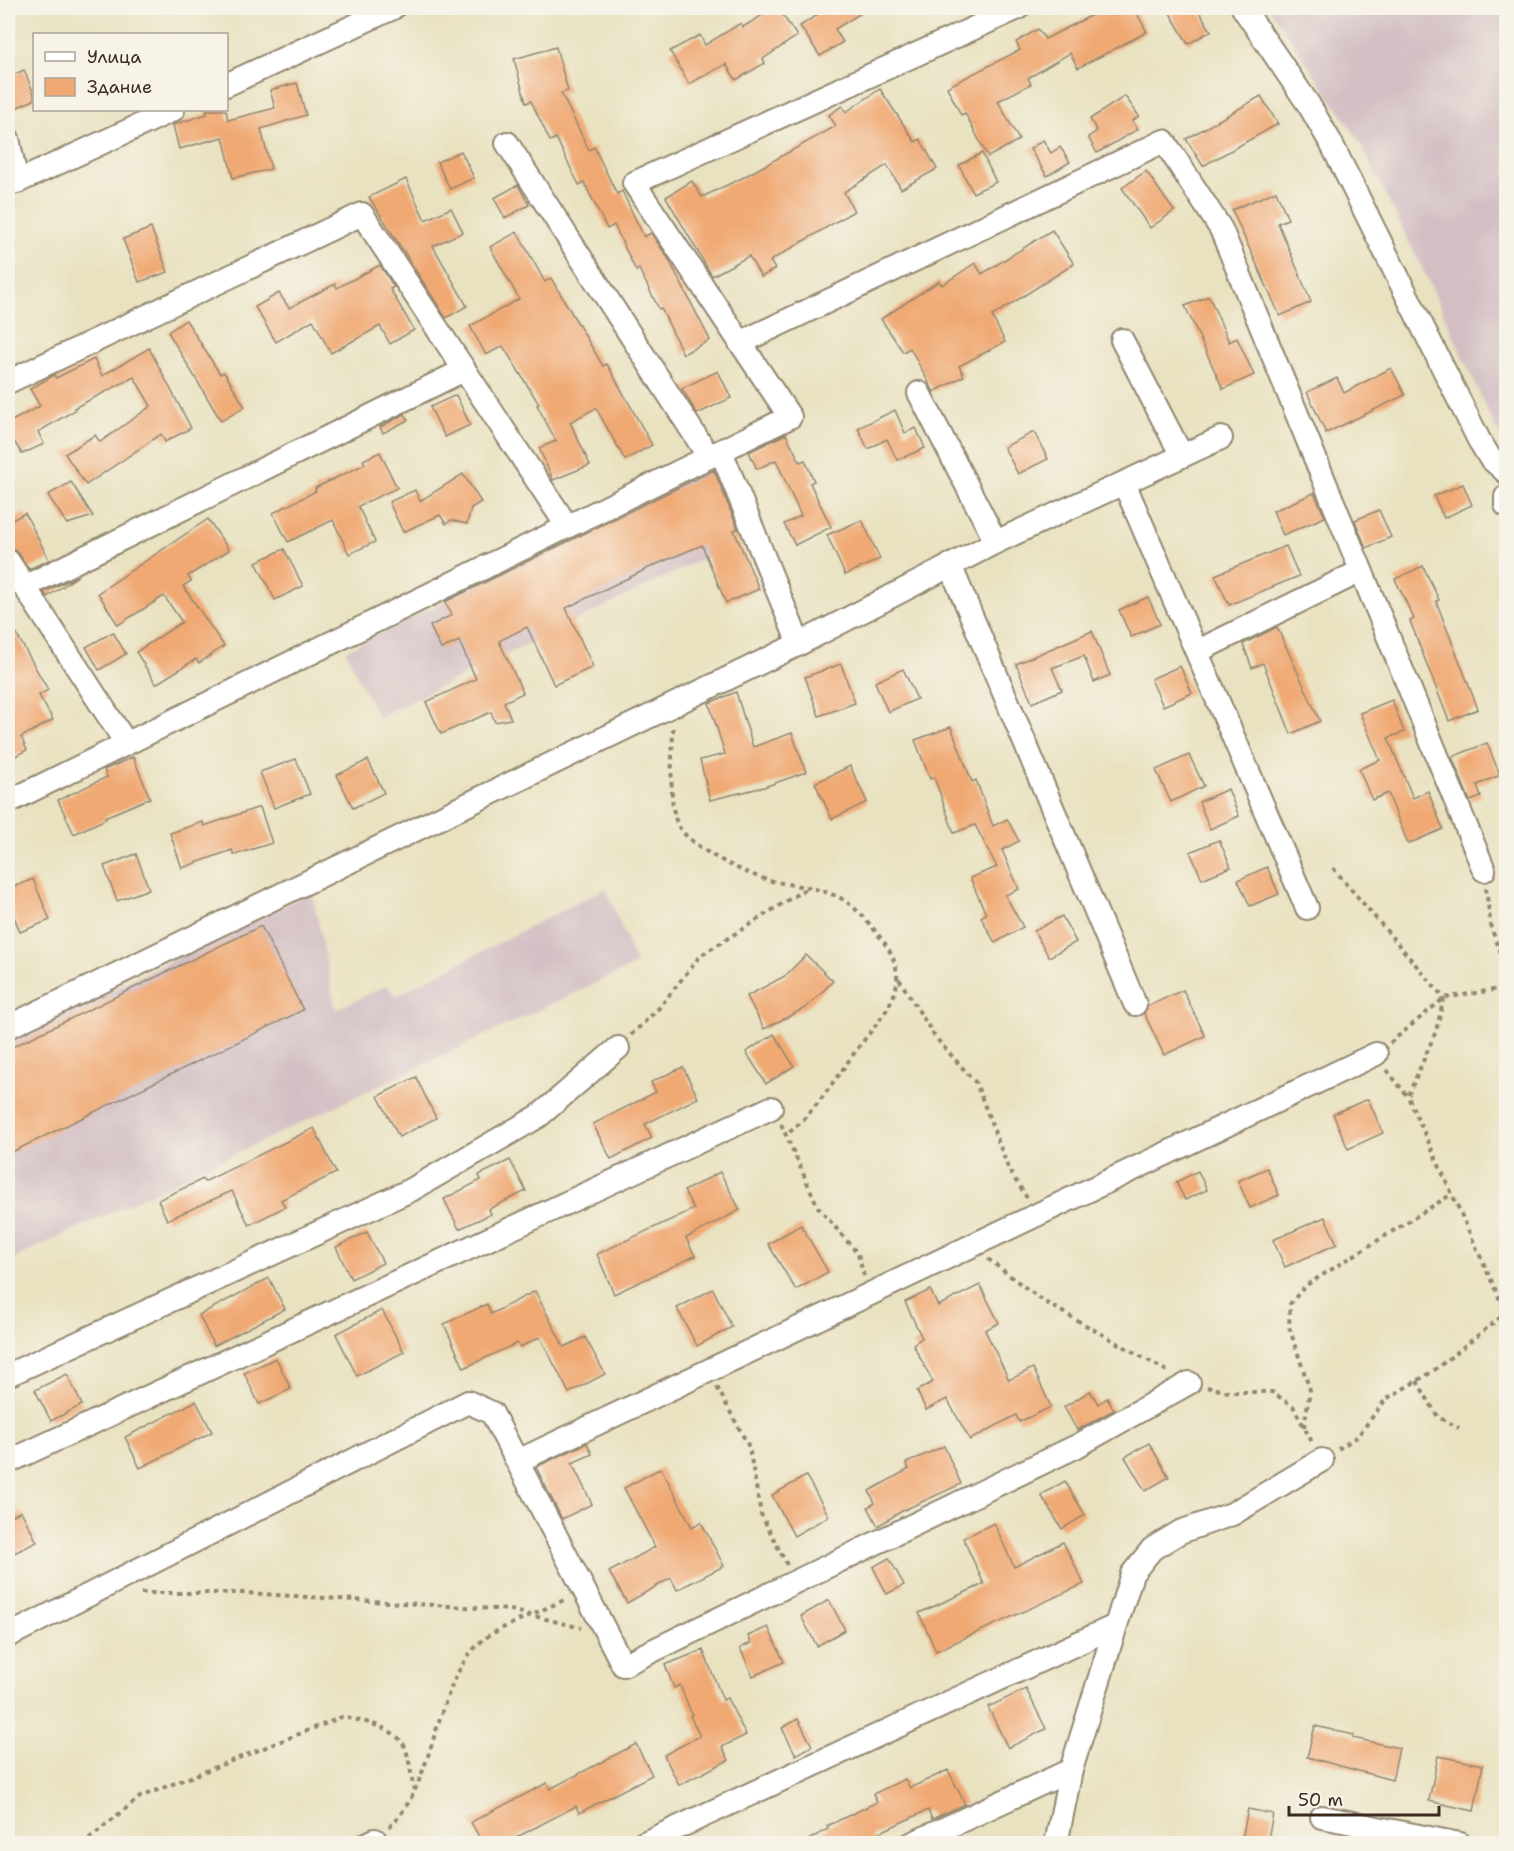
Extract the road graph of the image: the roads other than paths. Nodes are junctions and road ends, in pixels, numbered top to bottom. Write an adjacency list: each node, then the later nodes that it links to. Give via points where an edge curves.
1 (393, 8): 4 (street)
2 (1018, 8): 9 (street, via 634,183)
3 (1244, 8): 16 (street, via 1331,143 1479,440 1490,458)
4 (228, 84)
5 (171, 111): 6 (street, via 17,182)
6 (8, 139)
7 (507, 143): 14 (street)
8 (1122, 340): 15 (street)
9 (740, 343): 14 (street, via 790,417); 24 (street, via 1164,141 1221,229)
10 (464, 370): 11 (street, via 362,214); 20 (street); 25 (street)
11 (8, 381)
12 (919, 393): 21 (street)
13 (1221, 438): 15 (street)
14 (715, 454): 20 (street); 26 (street)
15 (1182, 456): 17 (street)
16 (1506, 472)
17 (1124, 483): 21 (street); 27 (street)
18 (1506, 497): 19 (street)
19 (1506, 505)
20 (567, 526): 28 (street)
21 (996, 542): 23 (street)
22 (8, 561): 25 (street)
23 (950, 565): 26 (street); 32 (street)
24 (1361, 571): 27 (street); 30 (street)
25 (24, 587): 28 (street)
26 (799, 644): 33 (street)
27 (1198, 651): 31 (street)
28 (126, 743): 29 (street)
29 (8, 802)
30 (1484, 870)
31 (1307, 908)
32 (1135, 1004)
33 (8, 1027)
34 (618, 1048): 37 (street, via 539,1116 411,1190)
35 (1376, 1054): 40 (street)
36 (771, 1108): 41 (street)
37 (8, 1376)
38 (1189, 1383): 40 (street, via 1077,1446 623,1665)
39 (1322, 1460): 42 (street, via 1232,1514 1180,1532 1152,1549 1132,1574)
40 (518, 1461): 43 (street, via 492,1413 468,1402)
41 (8, 1462)
42 (1116, 1626): 44 (street); 46 (street)
43 (8, 1636)
44 (1071, 1770): 47 (street); 48 (street)
45 (1322, 1817): 49 (street)
46 (642, 1844)
47 (911, 1844)
48 (1056, 1844)
49 (1460, 1844)

